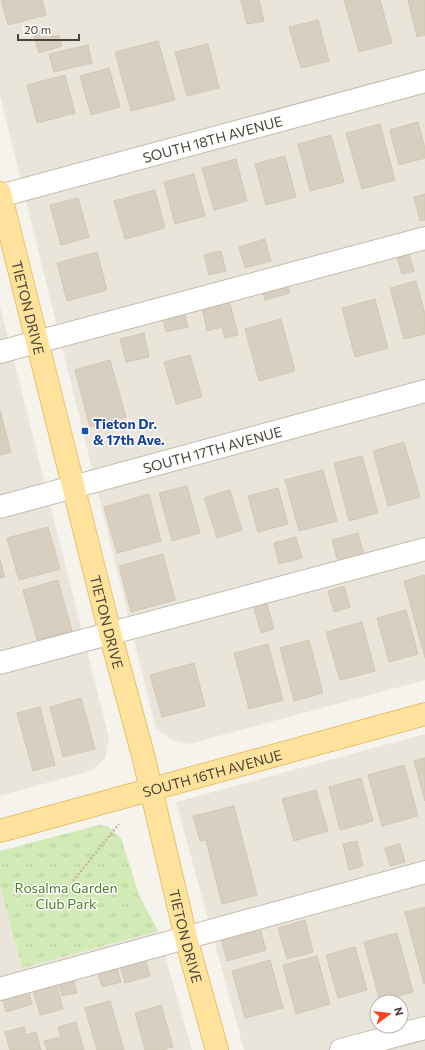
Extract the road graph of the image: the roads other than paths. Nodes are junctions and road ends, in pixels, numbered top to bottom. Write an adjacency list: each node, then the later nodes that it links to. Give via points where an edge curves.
1 (425, 81): 2 (street, SOUTH 18TH AVENUE)
2 (0, 195): 4 (main road, TIETON DRIVE)
3 (425, 238): 4 (street)
4 (37, 342): 5 (street); 7 (main road, TIETON DRIVE)
5 (0, 352)
6 (425, 391): 7 (street, SOUTH 17TH AVENUE)
7 (73, 486): 8 (street, SOUTH 17TH AVENUE); 10 (main road, TIETON DRIVE)
8 (0, 507)
9 (425, 549): 10 (street)
10 (110, 633): 11 (street); 13 (main road, TIETON DRIVE)
11 (0, 662)
12 (425, 714): 13 (main road, SOUTH 16TH AVENUE)
13 (150, 788): 14 (main road, SOUTH 16TH AVENUE, via 115,800); 16 (main road, TIETON DRIVE)
14 (0, 830)
15 (425, 872): 16 (street)
16 (186, 938): 17 (street); 19 (main road, TIETON DRIVE)
17 (0, 989)
18 (425, 1028): 20 (street)
19 (217, 1050)
20 (341, 1050)

